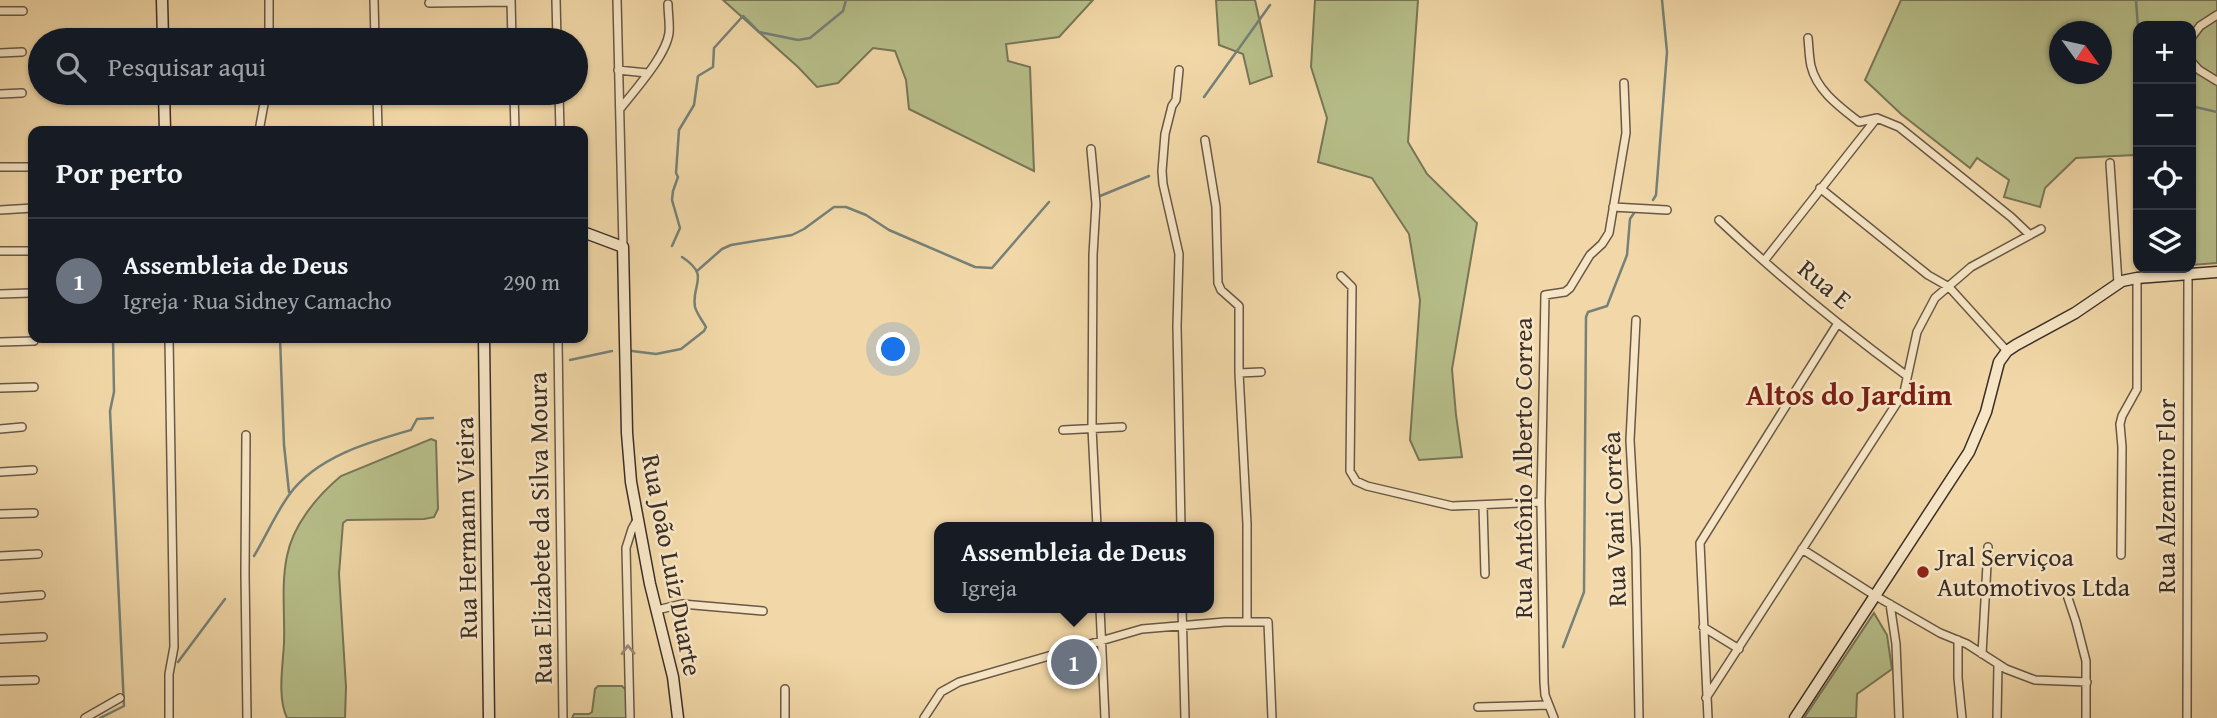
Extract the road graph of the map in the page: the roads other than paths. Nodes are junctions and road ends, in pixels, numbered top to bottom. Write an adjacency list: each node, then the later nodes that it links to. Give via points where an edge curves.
1 (162, 0): 13 (street)
2 (270, 0): 14 (street)
3 (374, 0): 15 (street)
4 (556, 0): 17 (street)
5 (617, 0): 23 (street, Rua João Luiz Duarte)
6 (456, 1): 7 (street); 8 (street)
7 (511, 1): 16 (street)
8 (429, 3)
9 (668, 4): 25 (street, via 667,41)
10 (0, 11): 11 (street)
11 (23, 11)
12 (2217, 15): 18 (street)
13 (163, 28)
14 (269, 28)
15 (375, 28)
16 (512, 28)
17 (557, 28)
18 (2196, 31)
19 (1808, 38): 36 (street, via 1811,68 1834,103 1859,122)
20 (22, 52): 21 (street)
21 (0, 53)
22 (2196, 67): 26 (street)
23 (618, 70): 25 (street); 35 (street, Rua João Luiz Duarte)
24 (1179, 70): 95 (street, via 1165,134 1163,184 1179,254)
25 (647, 73): 35 (street)
26 (2217, 81)
27 (1624, 83): 48 (street, Rua Antônio Alberto Correa, via 1626,133)
28 (22, 93): 29 (street)
29 (0, 94)
30 (164, 105): 37 (street)
31 (264, 105): 38 (street)
32 (377, 105): 39 (street)
33 (514, 105): 40 (street)
34 (559, 105): 41 (street)
35 (619, 110): 56 (street, Rua João Luiz Duarte)
36 (1877, 118): 47 (street); 55 (street, via 1899,127)
37 (165, 126)
38 (260, 126)
39 (378, 126)
40 (515, 126)
41 (560, 126)
42 (1205, 140): 77 (street, via 1216,201 1218,283 1238,306)
43 (1091, 149): 83 (street, via 1096,204)
44 (2110, 163): 64 (street)
45 (0, 167): 46 (street)
46 (27, 167)
47 (1820, 188): 59 (street); 65 (street)
48 (1613, 207): 51 (street); 89 (street, Rua Antônio Alberto Correa, via 1607,239 1590,255 1576,281 1565,292 1545,295)
49 (28, 208): 50 (street)
50 (0, 210)
51 (1667, 210)
52 (1719, 220): 59 (street, Rua E)
53 (2041, 229): 55 (street)
54 (588, 234): 56 (street)
55 (2030, 235): 65 (street, via 1971,267)
56 (623, 247): 93 (street, Rua João Luiz Duarte, via 627,447)
57 (0, 251): 58 (street)
58 (28, 251)
59 (1764, 261): 69 (street, Rua E)
60 (2217, 272): 61 (street)
61 (2188, 275): 63 (street); 149 (street, Rua Alzemiro Flor)
62 (1342, 276): 90 (street, via 1352,287 1353,477 1361,484 1420,500)
63 (2137, 278): 64 (street); 99 (street, via 2137,389 2120,424)
64 (2118, 283): 75 (street)
65 (1949, 287): 75 (street); 78 (street, via 1935,298 1923,318)
66 (28, 293): 67 (street)
67 (0, 294)
68 (1636, 320): 142 (street, Rua Vani Corrêa, via 1630,440)
69 (1838, 323): 78 (street, Rua E); 113 (street, via 1702,538)
70 (28, 341): 71 (street)
71 (0, 342)
72 (169, 343): 130 (street, via 174,647)
73 (484, 343): 132 (street, Rua Hermann Vieira)
74 (558, 343): 133 (street, Rua Elizabete da Silva Moura)
75 (2007, 351): 104 (street, via 1999,362 1969,452)
76 (1261, 372): 77 (street)
77 (1239, 373): 111 (street)
78 (1907, 376): 97 (street, via 1904,392)
79 (34, 387): 80 (street)
80 (0, 388)
81 (22, 427): 84 (street)
82 (1122, 427): 83 (street)
83 (1092, 428): 85 (street); 94 (street)
84 (0, 429)
85 (1063, 430)
86 (246, 435): 131 (street)
87 (33, 470): 88 (street)
88 (0, 472)
89 (1541, 502): 90 (street); 127 (street, Rua Antônio Alberto Correa)
90 (1483, 506): 101 (street)
91 (34, 513): 92 (street)
92 (0, 514)
93 (637, 520): 107 (street, Rua João Luiz Duarte); 134 (street, one-way to 93, via 626,548)
94 (1097, 522)
95 (1181, 522)
96 (1988, 547): 119 (street)
97 (1802, 550): 104 (street); 118 (street)
98 (37, 554): 100 (street)
99 (2121, 555)
100 (0, 556)
101 (1485, 574)
102 (2066, 593): 123 (street, via 2084,652)
103 (41, 595): 105 (street)
104 (1874, 595): 106 (street); 144 (street)
105 (0, 597)
106 (1890, 604): 116 (street); 145 (street)
107 (657, 610): 108 (street, via 682,604); 135 (street, Rua João Luiz Duarte)
108 (763, 611)
109 (1100, 613): 117 (street)
110 (1182, 613): 112 (street)
111 (1247, 621): 112 (street); 140 (street, via 1268,622)
112 (1182, 624): 117 (street, via 1135,630); 139 (street)
113 (1703, 627): 118 (street); 126 (street)
114 (43, 637): 115 (street)
115 (0, 639)
116 (1958, 640): 119 (street); 146 (street)
117 (1102, 641): 137 (street, via 952,685 941,692); 138 (street)
118 (1739, 649): 126 (street)
119 (1982, 654): 120 (street)
120 (1998, 665): 123 (street, via 2035,680); 147 (street)
121 (35, 680): 122 (street)
122 (0, 681)
123 (2087, 682): 148 (street)
124 (785, 689): 136 (street)
125 (120, 698): 129 (street)
126 (1706, 698): 143 (street)
127 (1548, 705): 128 (street); 141 (street, Rua Antônio Alberto Correa)
128 (1478, 707)
129 (85, 718)
130 (169, 718)
131 (247, 718)
132 (489, 718)
133 (564, 718)
134 (630, 718)
135 (678, 718)
136 (785, 718)
137 (924, 718)
138 (1105, 718)
139 (1185, 718)
140 (1272, 718)
141 (1554, 718)
142 (1639, 718)
143 (1707, 718)
144 (1795, 718)
145 (1899, 718)
146 (1962, 718)
147 (1997, 718)
148 (2086, 718)
149 (2187, 718)

